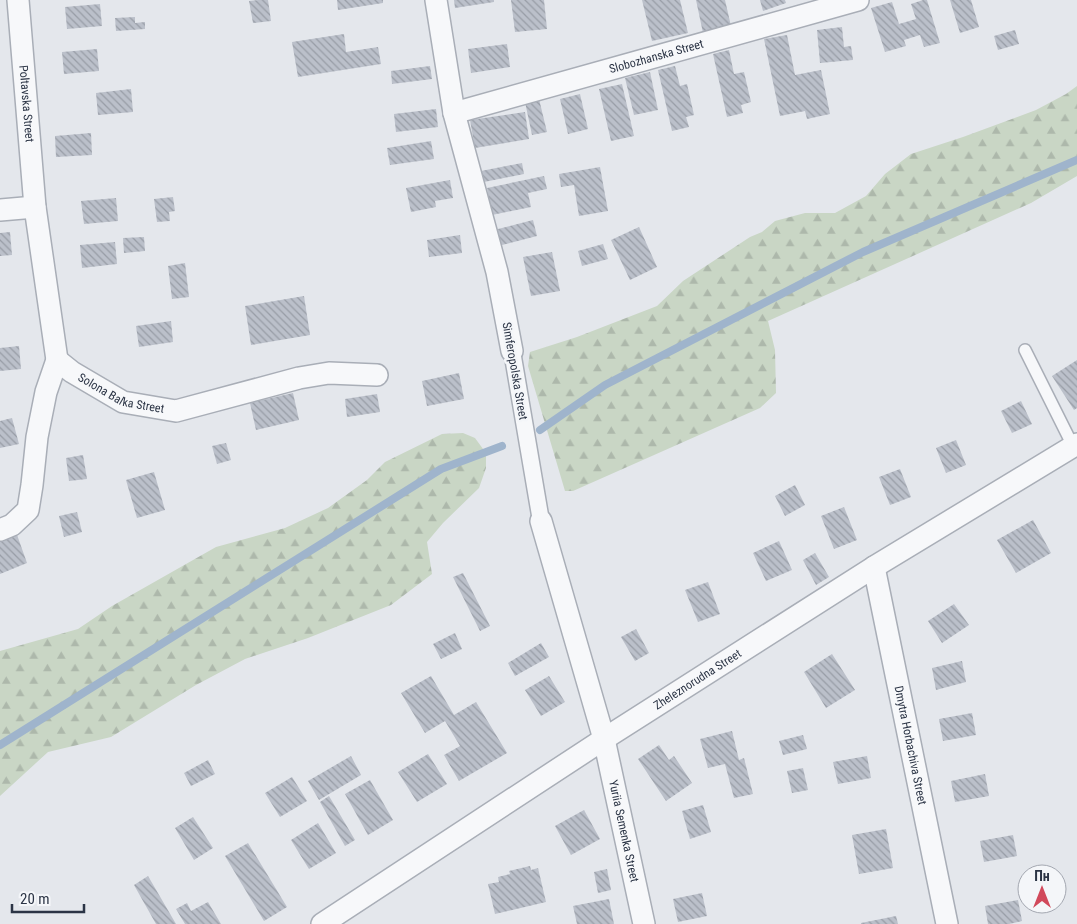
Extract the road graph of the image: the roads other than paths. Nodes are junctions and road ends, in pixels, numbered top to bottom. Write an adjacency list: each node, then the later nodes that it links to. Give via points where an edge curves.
1 (18, 0): 5 (street, Poltavska Street)
2 (436, 0): 4 (street, Simferopolska Street)
3 (858, 0): 4 (street, Slobozhanska Street)
4 (454, 113): 8 (street, Simferopolska Street, via 496,272)
5 (35, 207): 6 (street); 9 (street, Poltavska Street)
6 (0, 210)
7 (1025, 350): 11 (lane)
8 (512, 351): 12 (street, Simferopolska Street)
9 (57, 360): 10 (street, Solona Balka Street, via 123,402 176,411 329,372); 13 (street, via 39,428 28,510 12,525)
10 (377, 375)
11 (1075, 445): 14 (street, Zheleznorudna Street)
12 (541, 521): 15 (street, Simferopolska Street)
13 (0, 530)
14 (874, 567): 15 (street, Zheleznorudna Street); 19 (street, Dmytra Horbachiva Street)
15 (604, 739): 16 (street, Zheleznorudna Street); 18 (street, Yuriia Semenka Street)
16 (347, 916): 17 (street, Zheleznorudna Street)
17 (322, 924)
18 (644, 924)
19 (947, 924)

